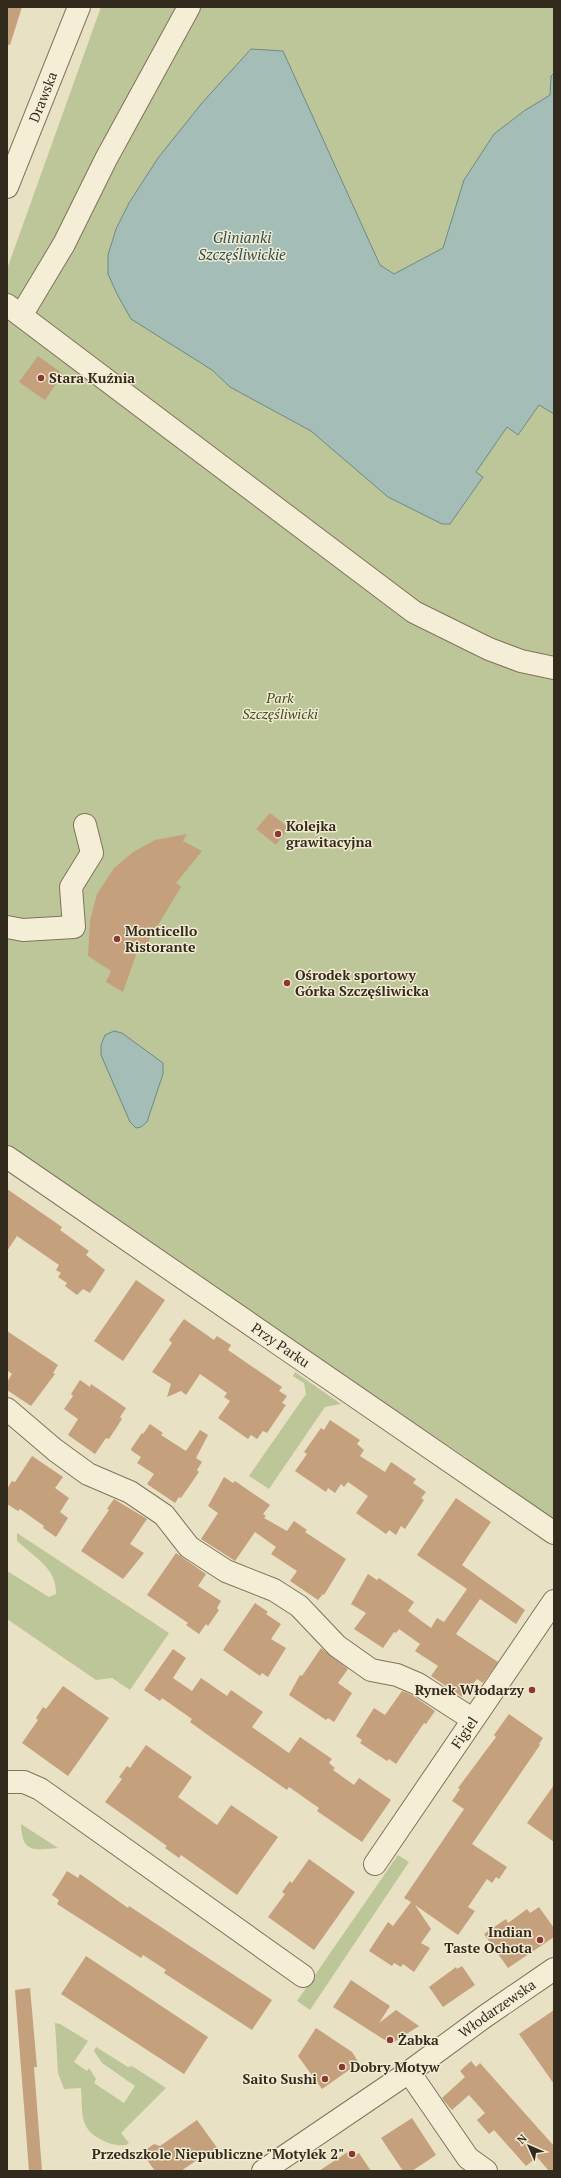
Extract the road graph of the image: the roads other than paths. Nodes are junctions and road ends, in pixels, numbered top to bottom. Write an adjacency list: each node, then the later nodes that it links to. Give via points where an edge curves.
1 (79, 7): 3 (street, Drawska)
2 (189, 7): 4 (street, via 106,159 64,244)
3 (7, 187)
4 (14, 310): 5 (street, via 414,612 489,649 521,661)
5 (554, 668)
6 (85, 825): 7 (street, via 92,853 71,887 74,927 23,930)
7 (7, 927)
8 (7, 1157): 10 (street, Przy Parku)
9 (7, 1409): 12 (street, via 88,1474 130,1492 164,1515 189,1547 226,1571 274,1590 299,1606 337,1646 371,1670 418,1684)
10 (554, 1533)
11 (554, 1601): 12 (street, Figiel)
12 (472, 1719): 14 (street, Figiel)
13 (7, 1782): 16 (street, via 24,1782 40,1789)
14 (374, 1864)
15 (554, 1969): 17 (street, Włodarzewska)
16 (303, 1976)
17 (409, 2072): 18 (street, Włodarzewska); 19 (street, via 468,2158)
18 (263, 2171)
19 (486, 2171)

